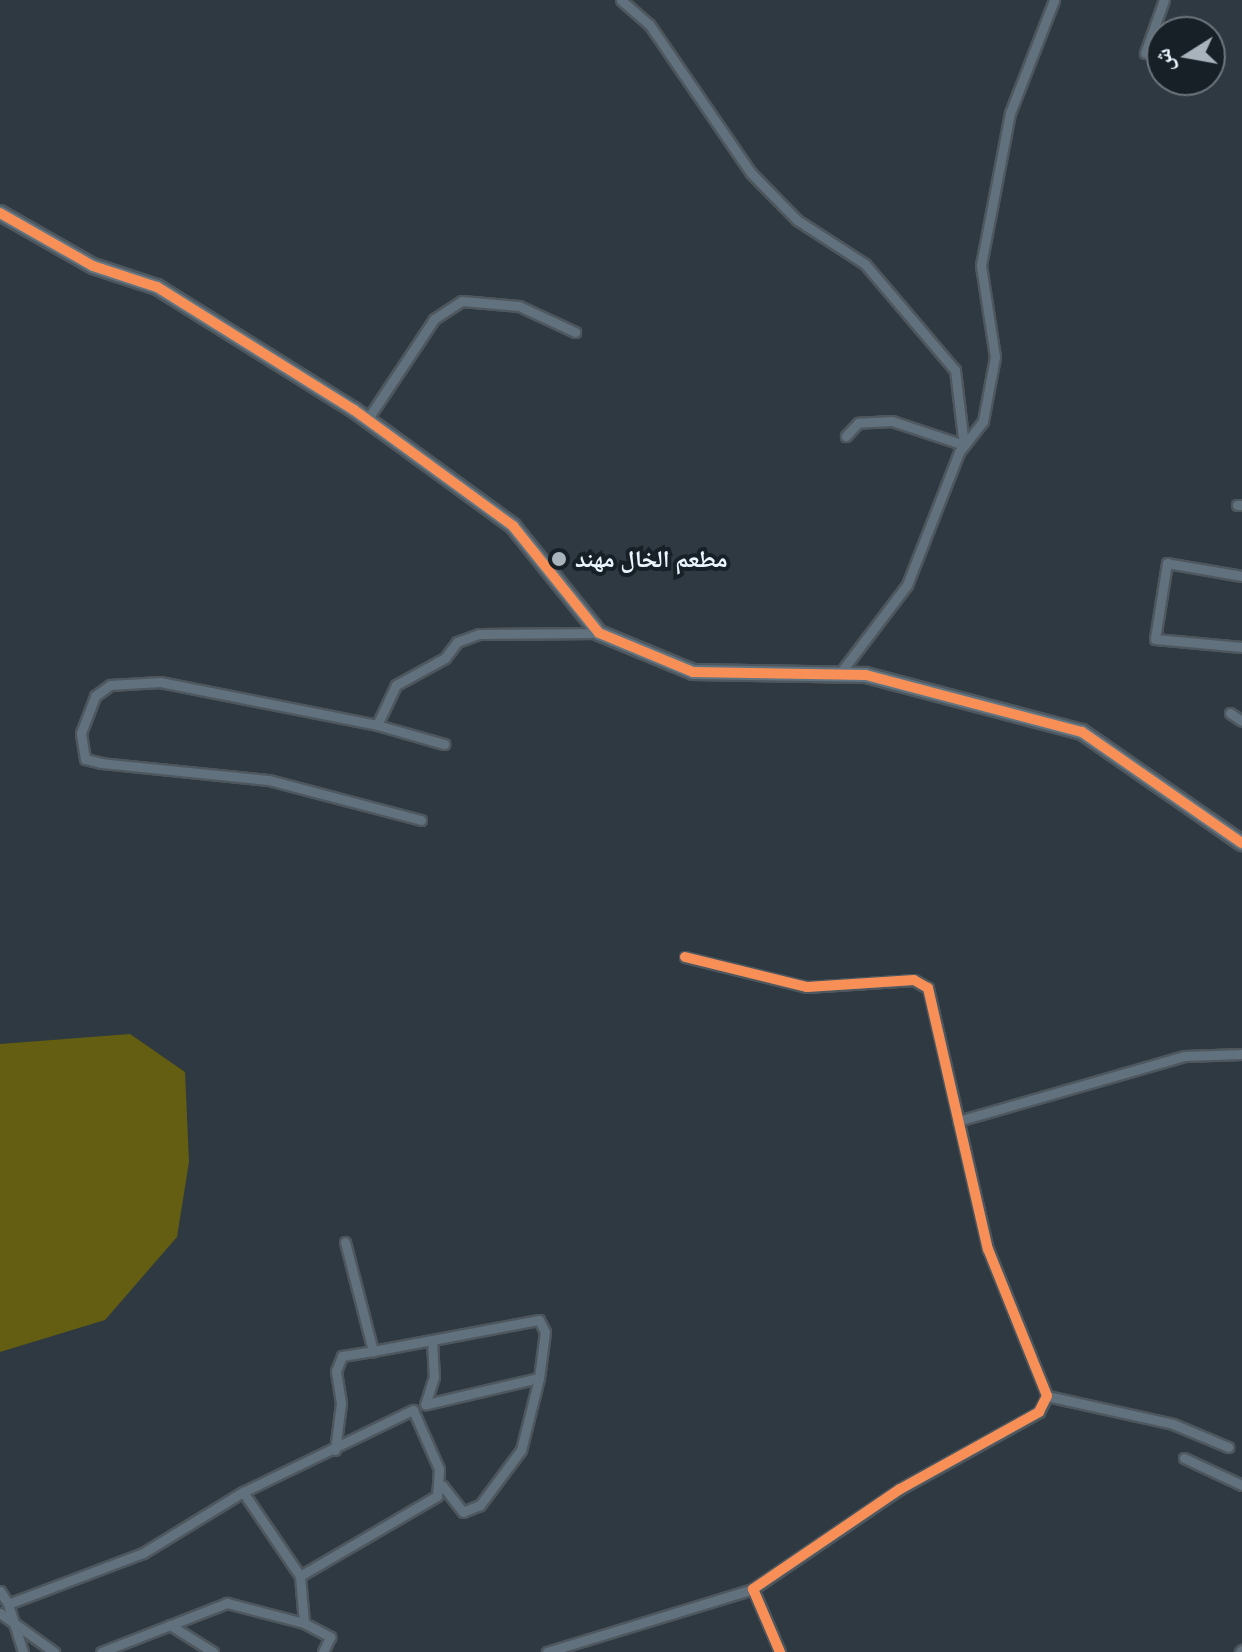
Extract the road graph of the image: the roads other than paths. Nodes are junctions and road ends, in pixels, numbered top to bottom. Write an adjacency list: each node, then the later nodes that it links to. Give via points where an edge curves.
1 (621, 0): 9 (street, via 649,24 751,173 797,220 865,264 955,370)
2 (1054, 0): 9 (street, via 1010,113 981,265 995,357 983,421)
3 (1164, 0): 4 (street)
4 (1145, 53)
5 (0, 213): 7 (street, via 93,266 157,287)
6 (575, 332): 7 (street, via 519,306 462,301 434,319)
7 (367, 420): 11 (street, via 513,526)
8 (846, 436): 9 (street, via 858,423 892,421)
9 (964, 445): 13 (street, via 907,585)
10 (1242, 576): 12 (street, via 1167,563 1155,639)
11 (599, 633): 13 (street, via 693,672); 16 (street, via 479,634 457,642 445,658 396,685)
12 (1242, 647)
13 (841, 672): 19 (street, via 1082,732)
14 (1230, 713): 15 (street)
15 (1242, 721)
16 (377, 725): 17 (street); 18 (street, via 160,682 110,685 95,696 81,733 85,759 255,778)
17 (444, 744)
18 (421, 820)
19 (1242, 843)
20 (685, 957): 22 (street, via 807,987 922,982 931,995)
21 (1242, 1054): 22 (street, via 1185,1056)
22 (958, 1121): 27 (street, via 988,1249)
23 (345, 1242): 25 (street)
24 (432, 1340): 25 (street); 26 (street, via 539,1320 545,1332); 28 (street)
25 (373, 1351): 31 (street, via 342,1356 336,1371 341,1403)
26 (539, 1378): 28 (street); 33 (street, via 528,1435 480,1505 463,1512)
27 (1047, 1396): 30 (street, via 1173,1424); 37 (street, via 1039,1412 900,1489)
28 (427, 1404): 29 (street)
29 (413, 1410): 31 (street); 33 (street)
30 (1228, 1447)
31 (335, 1450): 35 (street)
32 (1184, 1458): 34 (street)
33 (442, 1485): 36 (street, via 429,1503)
34 (1242, 1485)
35 (243, 1492): 36 (street); 39 (street, via 143,1553)
36 (300, 1576): 41 (street)
37 (753, 1589): 49 (street); 50 (street)
38 (0, 1591): 39 (street)
39 (8, 1604): 43 (street)
40 (0, 1613): 43 (street)
41 (304, 1623): 42 (street, via 227,1603); 48 (street, via 330,1637)
42 (170, 1625): 46 (street); 47 (street)
43 (15, 1627): 44 (street); 45 (street)
44 (23, 1652)
45 (54, 1652)
46 (101, 1652)
47 (213, 1652)
48 (323, 1652)
49 (547, 1652)
50 (780, 1652)

